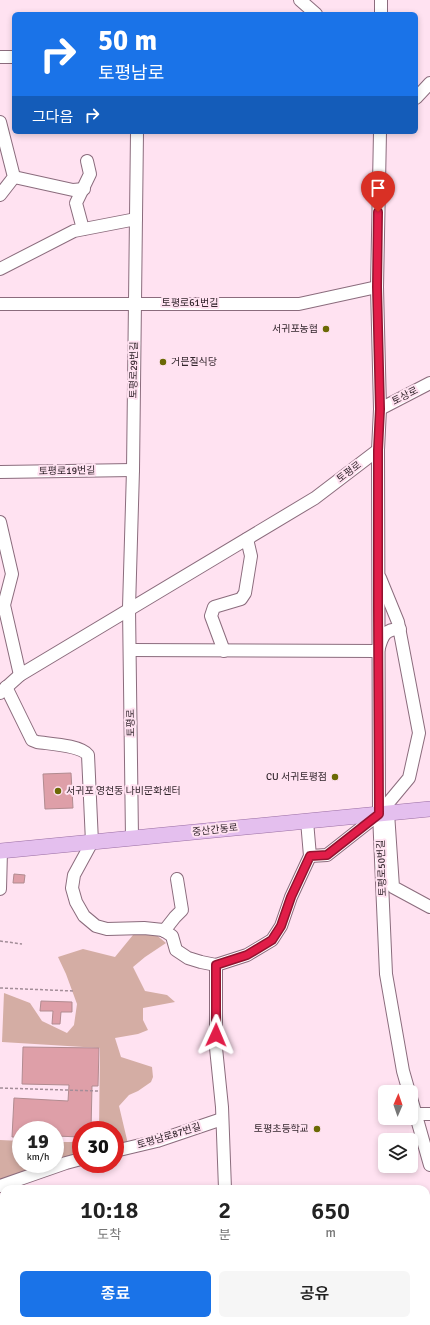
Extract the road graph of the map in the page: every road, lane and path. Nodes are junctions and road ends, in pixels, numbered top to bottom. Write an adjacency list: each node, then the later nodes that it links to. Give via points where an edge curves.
1 (300, 0): 3 (street)
2 (381, 0): 4 (street)
3 (314, 12)
4 (381, 12)
5 (0, 56): 6 (street)
6 (12, 56)
7 (430, 83): 8 (street)
8 (418, 96)
9 (0, 122): 13 (street)
10 (137, 134): 16 (street, 토평로29번길)
11 (381, 134): 19 (street)
12 (87, 161): 14 (street, via 90,174)
13 (14, 177): 14 (street, via 73,190); 15 (street)
14 (84, 189): 17 (street, via 76,203)
15 (0, 195)
16 (136, 219): 17 (street); 20 (street, 토평로29번길)
17 (83, 229): 18 (street, via 74,231)
18 (0, 268)
19 (377, 287): 20 (street, 토평로61번길, via 299,304); 23 (street)
20 (135, 303): 21 (street, 토평로61번길); 25 (street, 토평로29번길)
21 (0, 304)
22 (430, 383): 23 (street, 토상로)
23 (380, 409): 24 (street)
24 (378, 450): 28 (street, 토평로, via 315,498); 29 (street, 토평로50번길)
25 (133, 470): 26 (street, 토평로19번길); 30 (street, 토평로29번길)
26 (0, 473)
27 (0, 522): 35 (street, via 12,574 4,605)
28 (247, 539): 30 (street, 토평로); 33 (street, via 251,556 245,593 241,599 214,608 211,616)
29 (378, 572): 31 (street); 34 (street, 토평로50번길)
30 (129, 608): 32 (street, 토평로); 35 (street, 토평로)
31 (400, 629): 34 (street, via 393,629 384,634); 38 (street, via 419,733 409,778)
32 (130, 650): 33 (street); 40 (street, 토평로)
33 (224, 651): 34 (street)
34 (378, 651): 38 (street, 토평로50번길)
35 (20, 675): 36 (street, 토평로)
36 (3, 690): 41 (street, via 32,740 78,748 88,755)
37 (430, 809): 38 (main road, 중산간동로)
38 (384, 814): 39 (main road, 중산간동로); 43 (street, via 327,855); 46 (street, via 393,887); 53 (street, 토평로50번길, via 386,974)
39 (307, 821): 40 (main road, 중산간동로); 43 (street)
40 (132, 838): 41 (main road, 중산간동로)
41 (92, 842): 42 (main road, 중산간동로); 47 (street, via 74,876 72,888 84,916 96,926 107,929)
42 (1, 851): 45 (street)
43 (310, 856): 50 (street, via 281,926 272,940 247,955)
44 (176, 879): 47 (street, via 182,910)
45 (0, 889)
46 (430, 907)
47 (164, 930): 50 (street, via 172,936 176,950 188,958)
48 (0, 941): 49 (path)
49 (22, 944)
50 (216, 965): 58 (street, via 216,1048)
51 (0, 988): 52 (path)
52 (74, 991)
53 (407, 1085)
54 (0, 1088): 55 (path)
55 (98, 1091)
56 (418, 1114): 57 (street)
57 (430, 1114)
58 (222, 1119): 60 (street, 토평남로87번길, via 158,1141); 64 (street)
59 (418, 1121): 62 (street)
60 (124, 1149)
61 (72, 1161): 63 (street)
62 (430, 1166)
63 (3, 1185)
64 (225, 1185)

